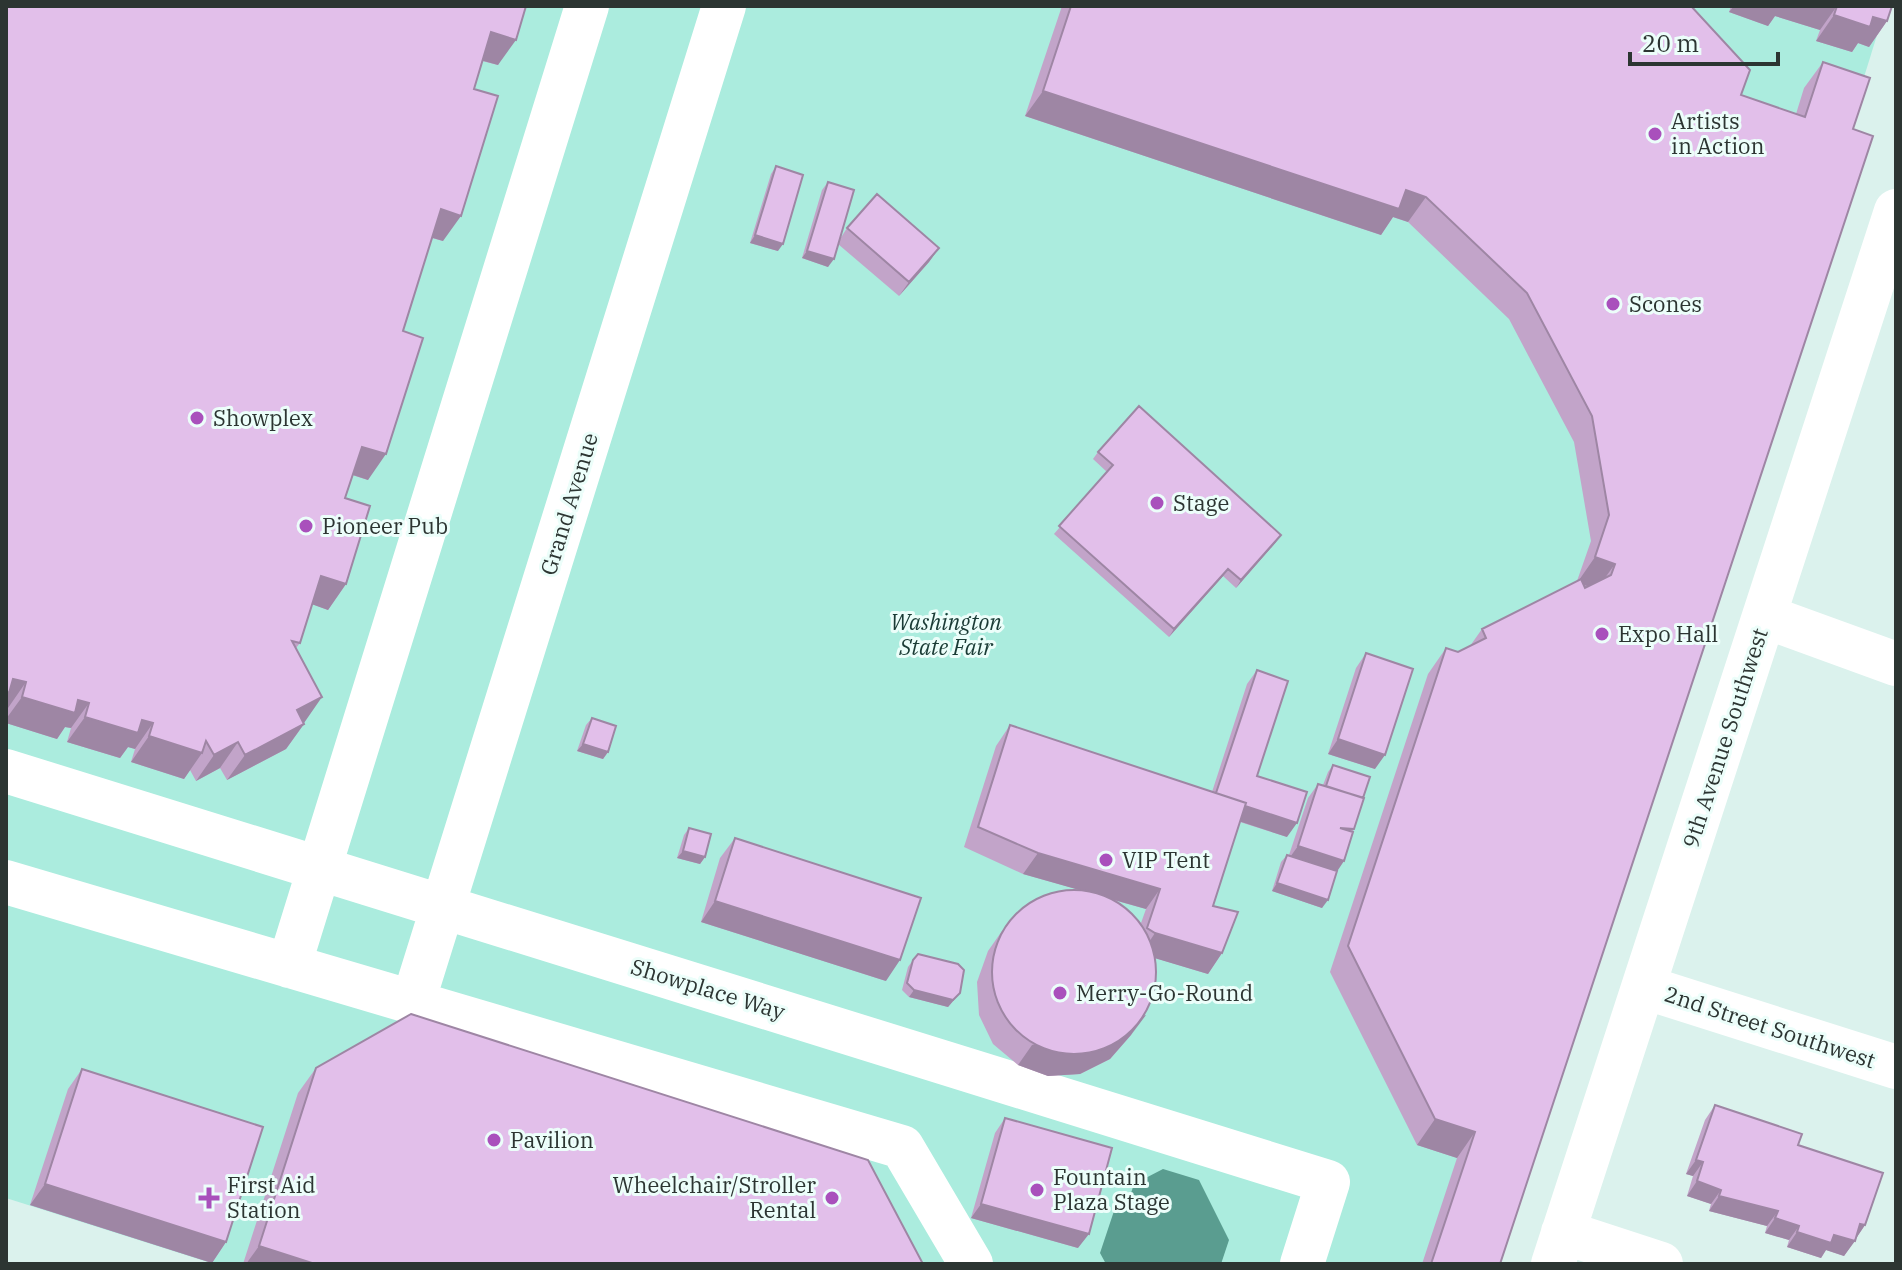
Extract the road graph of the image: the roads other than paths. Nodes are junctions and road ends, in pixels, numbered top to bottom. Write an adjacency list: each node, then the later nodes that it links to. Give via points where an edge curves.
1 (587, 6): 8 (street)
2 (724, 6): 10 (street, Grand Avenue)
3 (1896, 211): 4 (street, 9th Avenue Southwest)
4 (1881, 309): 5 (street, 9th Avenue Southwest)
5 (1764, 616): 6 (street); 12 (street, 9th Avenue Southwest)
6 (1896, 664)
7 (6, 771): 8 (street, Showplace Way)
8 (319, 868): 10 (street, Showplace Way); 11 (street)
9 (6, 882): 11 (street)
10 (443, 907): 13 (street, Grand Avenue); 17 (street, Showplace Way, via 1328,1182)
11 (289, 966): 13 (street)
12 (1644, 987): 14 (street, 2nd Street Southwest); 15 (street, 9th Avenue Southwest)
13 (413, 1002): 16 (street, via 902,1147)
14 (1896, 1067)
15 (1558, 1248): 18 (street)
16 (971, 1264)
17 (1302, 1264)
18 (1661, 1264)

